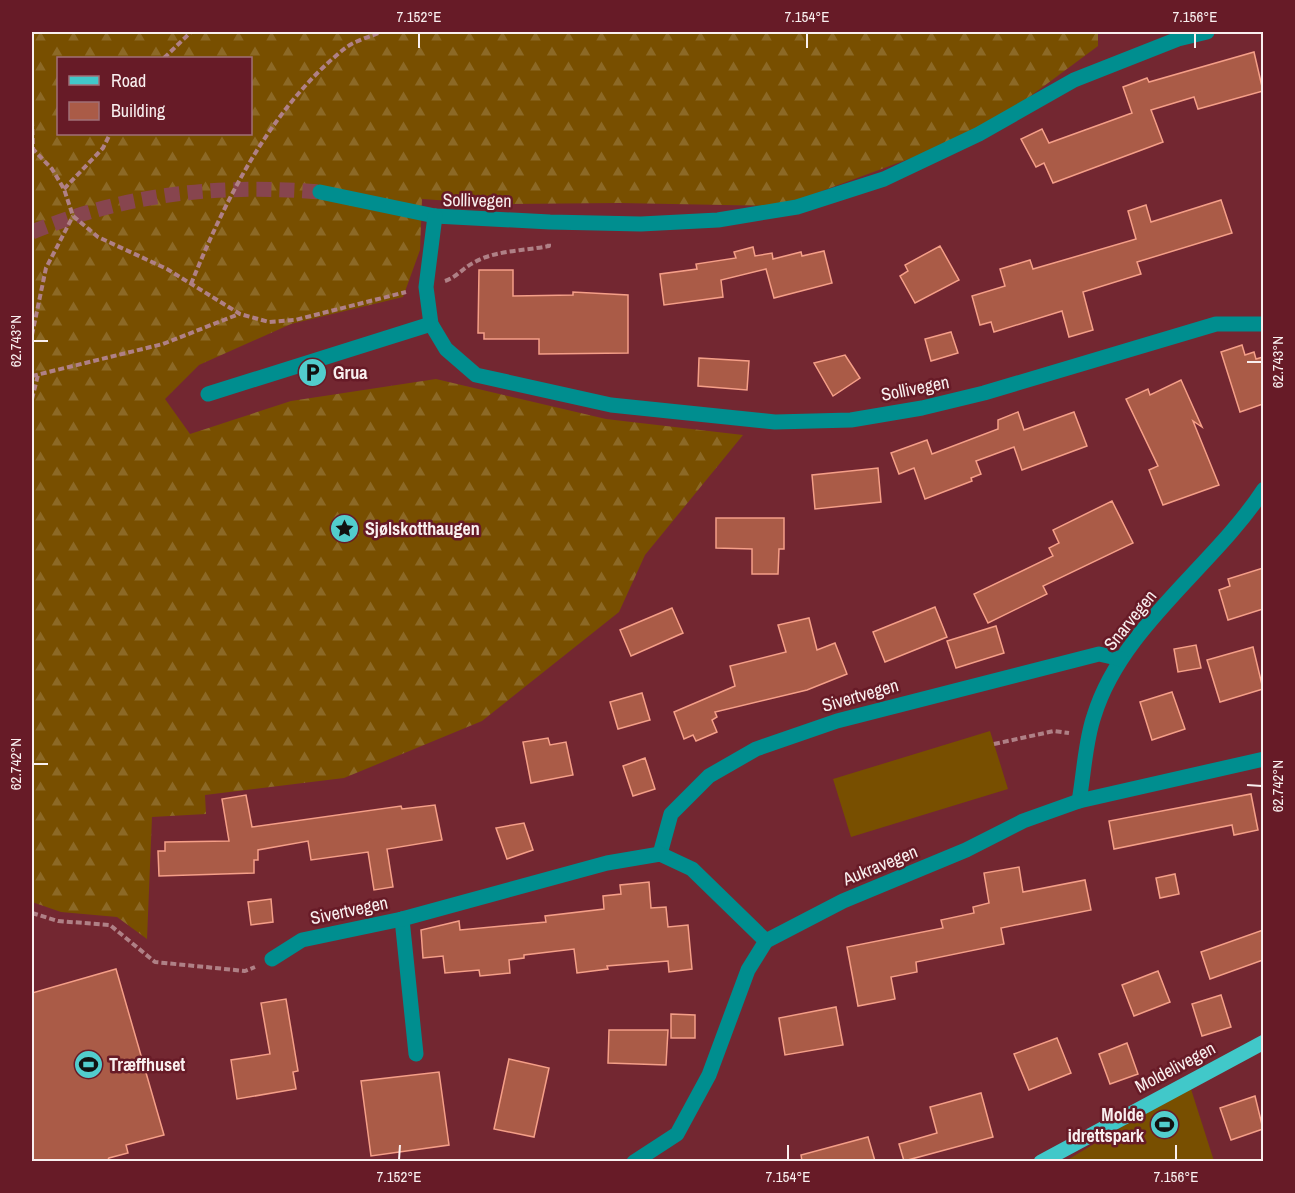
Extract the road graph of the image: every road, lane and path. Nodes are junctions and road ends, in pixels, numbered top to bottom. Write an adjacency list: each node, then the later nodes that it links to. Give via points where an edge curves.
1 (191, 32): 4 (path)
2 (381, 32): 13 (path, via 345,47 288,103 253,157)
3 (1207, 32): 12 (street, Sollivegen, via 1178,39 1074,80 979,134 884,179 797,207 718,220 641,224)
4 (165, 57)
5 (32, 120): 7 (path)
6 (110, 135): 8 (path, via 103,148)
7 (32, 149): 8 (path)
8 (64, 189): 10 (path)
9 (320, 192): 11 (street)
10 (73, 216): 13 (path, via 98,237); 18 (path, via 46,268)
11 (435, 216): 12 (street, Sollivegen); 14 (street, Sollivegen)
12 (550, 222): 14 (path, via 549,246 493,255 473,263 454,278)
13 (191, 284): 15 (path)
14 (426, 287): 15 (path, via 294,320 269,322); 16 (street, Sollivegen)
15 (240, 314): 19 (path, via 163,345)
16 (431, 324): 17 (street, Sollivegen, via 446,350 476,375 610,405 776,422 851,420 922,408 1216,324); 21 (street)
17 (1263, 324)
18 (32, 335)
19 (38, 375): 20 (path); 22 (path)
20 (32, 376)
21 (208, 394)
22 (32, 399)
23 (1263, 489): 24 (street, Snarvegen)
24 (1121, 659): 25 (street, Snarvegen, via 1094,715); 29 (street, Sivertvegen, via 1099,654 1041,668 837,721 756,749 709,776 671,814)
25 (1090, 737): 26 (path, via 1054,731); 28 (street, Snarvegen)
26 (994, 744)
27 (1263, 759): 28 (street, Aukravegen)
28 (1079, 801): 32 (street, Aukravegen, via 1023,821)
29 (660, 854): 31 (street, Sivertvegen, via 607,863); 32 (street, via 692,869)
30 (32, 913): 33 (path, via 58,921 110,925 155,962 245,971)
31 (402, 919): 33 (street, Sivertvegen, via 302,940); 35 (street, Sivertvegen)
32 (766, 941): 36 (street, via 748,970 709,1075 677,1134)
33 (273, 959)
34 (1263, 1042): 37 (main road, Moldelivegen)
35 (416, 1054)
36 (634, 1161)
37 (1041, 1161)

